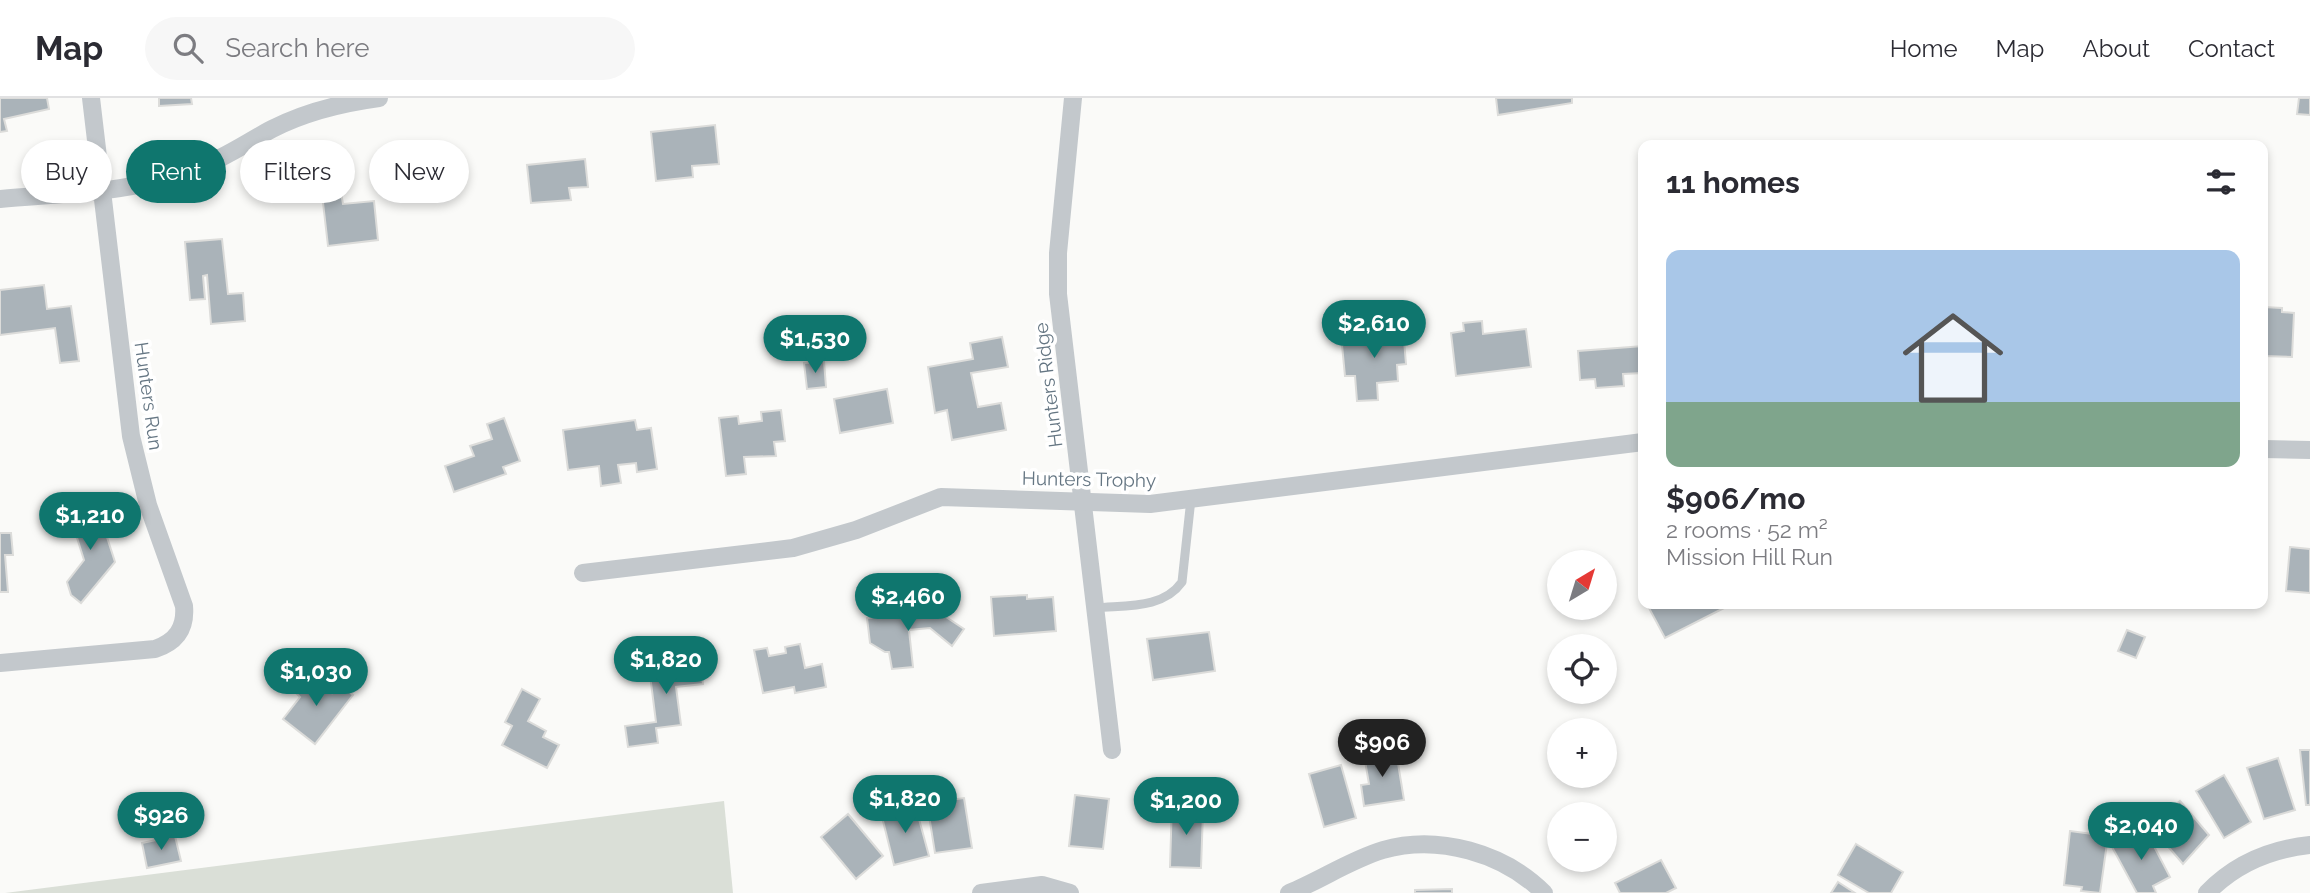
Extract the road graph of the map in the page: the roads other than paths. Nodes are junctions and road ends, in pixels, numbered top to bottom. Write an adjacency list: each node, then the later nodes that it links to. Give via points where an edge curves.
1 (91, 98): 4 (street, Hunters Run)
2 (379, 98): 5 (street, via 298,118 182,174)
3 (1073, 98): 13 (street, Hunters Ridge, via 1058,284)
4 (96, 140)
5 (112, 188)
6 (21, 197): 7 (street)
7 (0, 199)
8 (103, 203): 16 (street, Hunters Run, via 131,436 148,505 184,607 184,623 173,639 155,649)
9 (1638, 443): 12 (street, Hunters Trophy)
10 (2268, 449): 11 (street)
11 (2310, 450)
12 (1191, 499): 13 (street, Hunters Trophy); 15 (lane, via 1182,582 1175,592 1161,601)
13 (1083, 503): 14 (street, Hunters Trophy, via 941,497 856,530 793,548); 15 (street, Hunters Ridge)
14 (583, 573)
15 (1096, 608): 17 (street, Hunters Ridge)
16 (0, 663)
17 (1112, 750)
18 (2310, 845): 23 (street, via 2253,860)
19 (981, 893): 20 (street, via 1042,886)
20 (1070, 893)
21 (1289, 893): 22 (street, via 1358,860 1409,846 1463,848 1489,856 1514,868)
22 (1544, 893)
23 (2207, 893)

